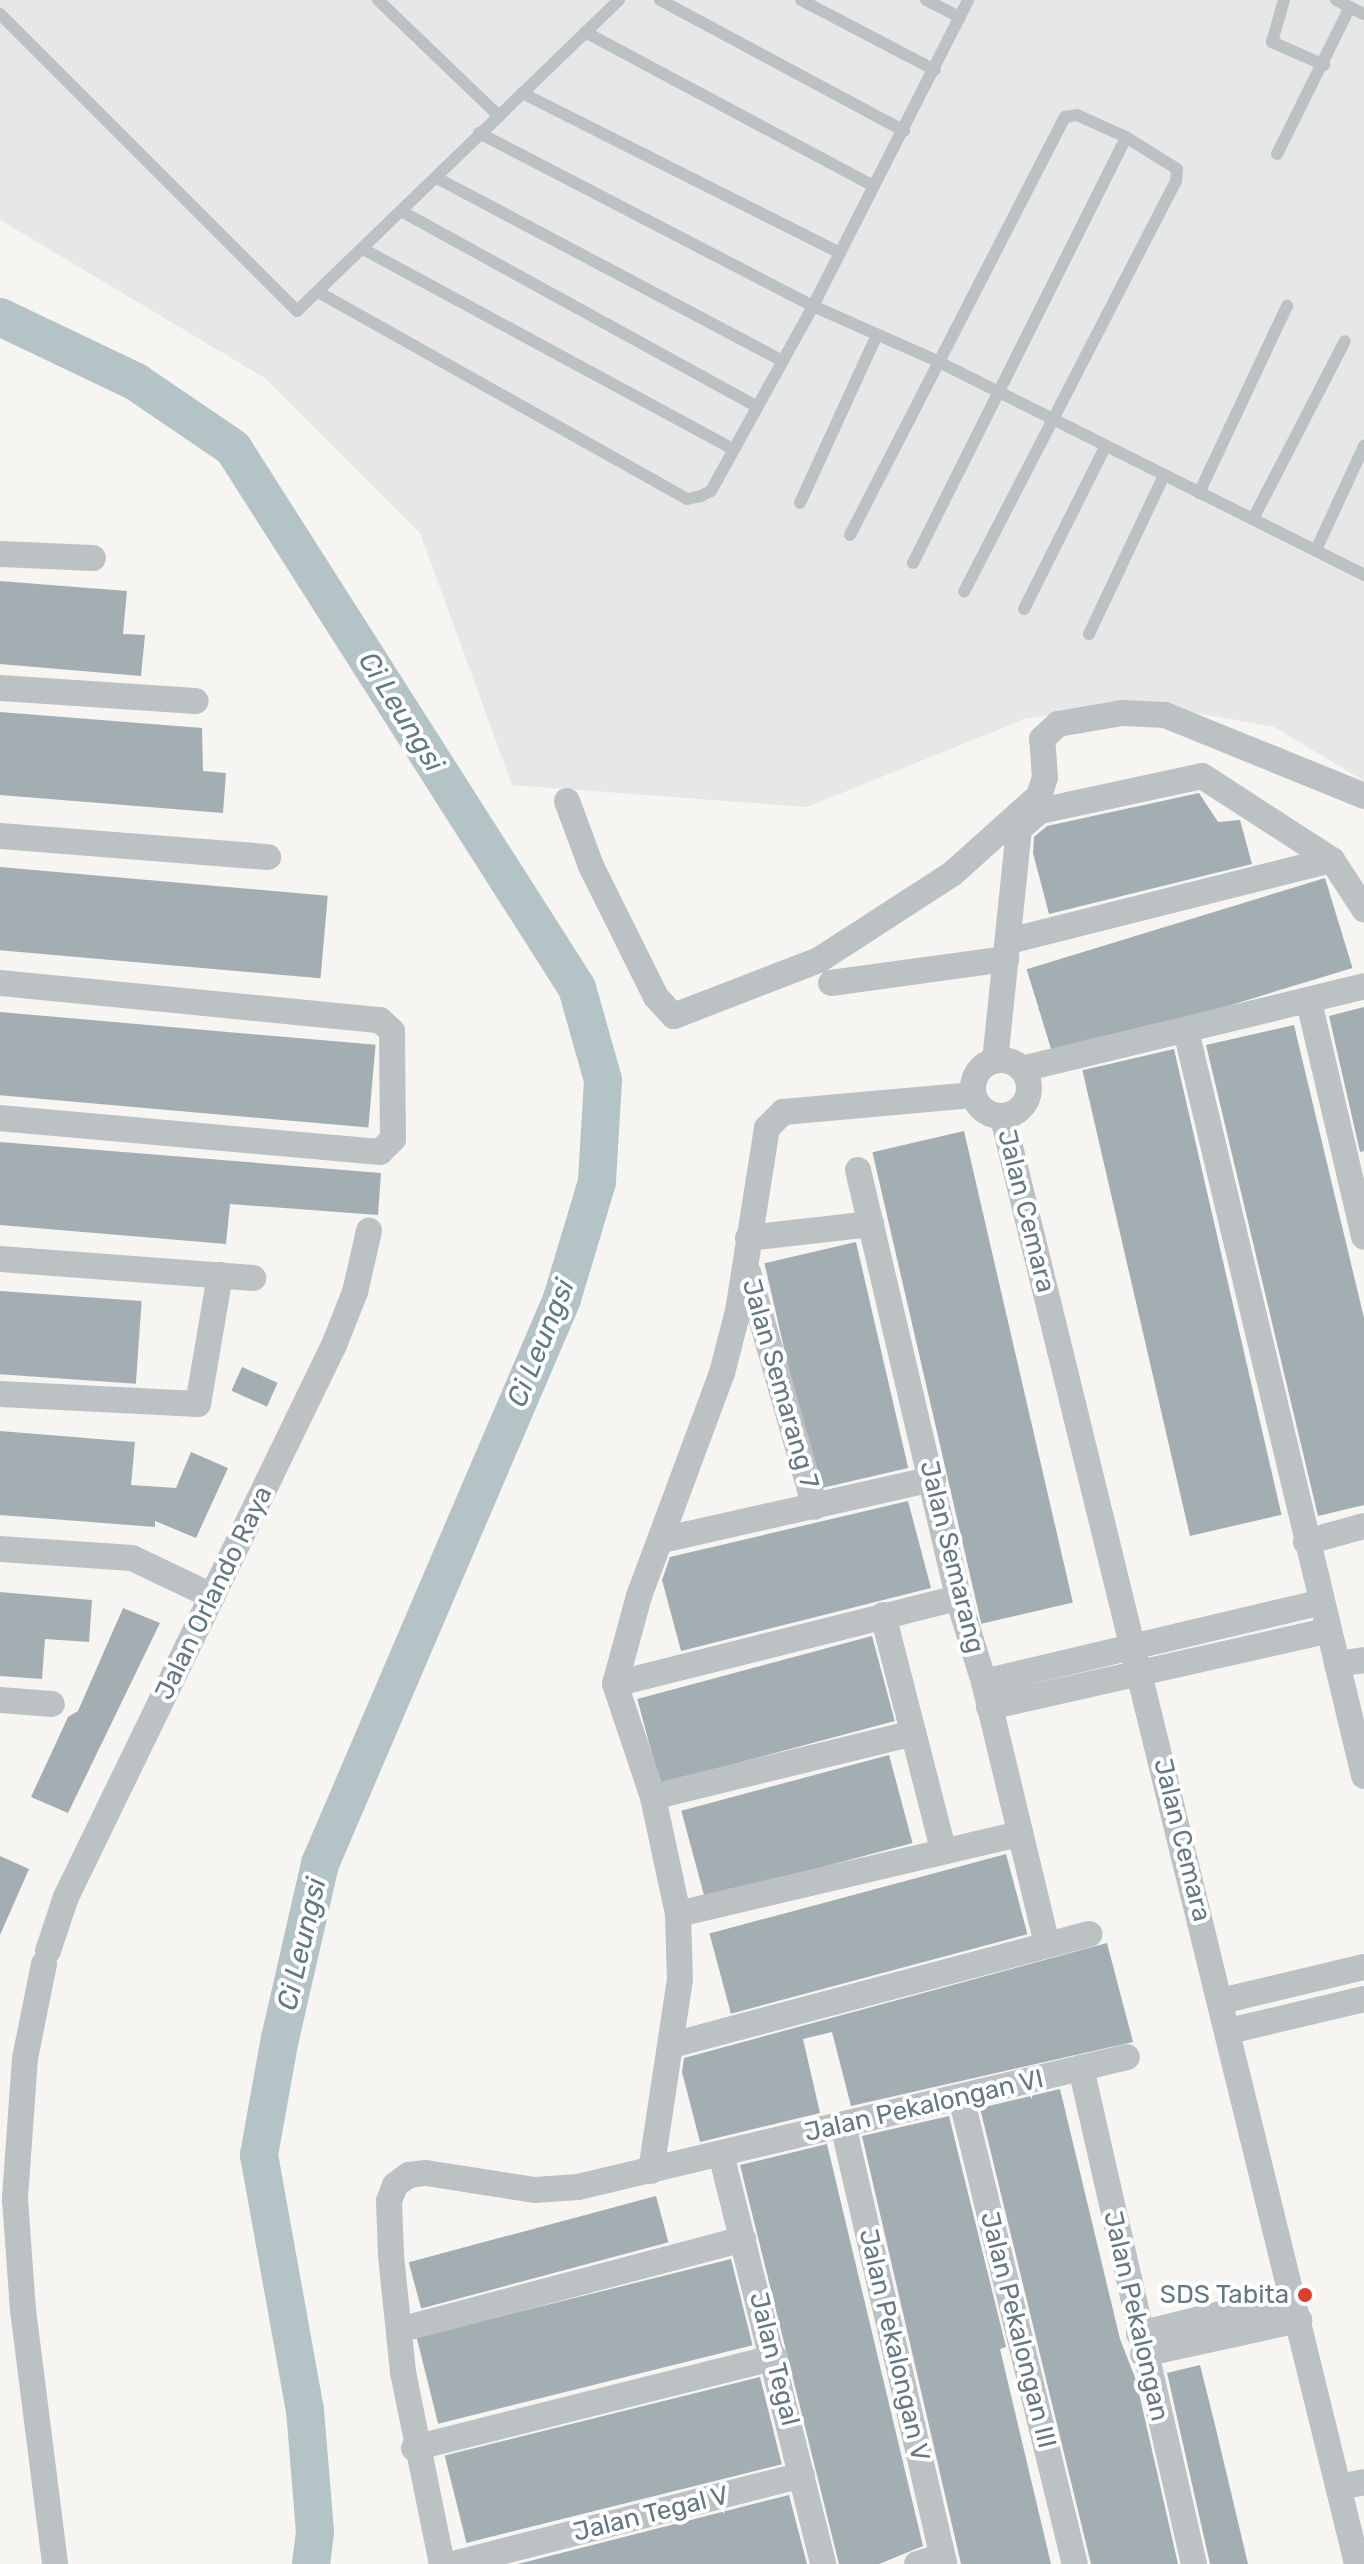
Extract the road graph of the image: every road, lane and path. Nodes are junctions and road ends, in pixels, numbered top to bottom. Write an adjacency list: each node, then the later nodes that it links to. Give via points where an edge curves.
1 (378, 0): 17 (lane)
2 (619, 0): 13 (lane)
3 (660, 0): 18 (lane)
4 (801, 0): 15 (lane)
5 (926, 0): 12 (lane)
6 (968, 0): 12 (lane)
7 (1284, 0): 14 (lane, via 1269,36 1272,42)
8 (1336, 0): 9 (lane)
9 (1350, 7): 11 (lane); 14 (lane)
10 (0, 14): 27 (lane, via 297,311)
11 (1364, 14)
12 (960, 17): 15 (lane)
13 (585, 32): 16 (lane); 23 (lane)
14 (1324, 65): 21 (lane)
15 (935, 70): 18 (lane)
16 (522, 93): 17 (lane); 26 (lane)
17 (499, 116): 19 (lane)
18 (904, 131): 23 (lane)
19 (479, 133): 22 (lane); 28 (lane)
20 (1126, 137): 33 (lane, via 1077,115 1065,117); 34 (lane); 36 (lane, via 1177,169 1176,181)
21 (1277, 154)
22 (437, 178): 24 (lane); 32 (lane)
23 (874, 186): 26 (lane)
24 (401, 211): 25 (lane); 35 (lane)
25 (363, 249): 27 (lane); 39 (lane)
26 (838, 252): 28 (lane)
27 (320, 293): 39 (lane, via 687,499 711,491)
28 (813, 306): 30 (lane); 32 (lane)
29 (1287, 306): 41 (lane)
30 (877, 335): 33 (lane); 42 (lane)
31 (1345, 341): 43 (lane)
32 (782, 361): 35 (lane)
33 (937, 361): 34 (lane); 44 (lane)
34 (998, 394): 36 (lane); 48 (lane)
35 (756, 406): 39 (lane)
36 (1050, 421): 38 (lane); 50 (lane)
37 (1364, 446): 45 (lane)
38 (1105, 447): 40 (lane); 51 (lane)
39 (733, 449)
40 (1164, 475): 41 (lane); 52 (lane)
41 (1199, 493): 43 (lane)
42 (800, 503)
43 (1253, 519): 45 (lane)
44 (850, 535)
45 (1316, 550): 49 (lane)
46 (0, 554): 47 (street)
47 (93, 558)
48 (913, 563)
49 (1364, 575)
50 (964, 591)
51 (1024, 609)
52 (1089, 634)
53 (0, 688): 54 (street)
54 (196, 701)
55 (1364, 796): 56 (street, via 1165,715 1122,713 1058,724 1042,739 1045,778 1039,796 952,874 819,960 674,1016 664,1010 604,892)
56 (567, 801)
57 (0, 836): 58 (street)
58 (268, 857)
59 (1332, 860): 60 (street); 61 (street); 61 (street, via 1202,776 1040,811 1019,829)
60 (1364, 909)
61 (1008, 950): 63 (street); 67 (street)
62 (0, 983): 70 (street, via 380,1020 392,1031 393,1139 380,1152)
63 (831, 983)
64 (1364, 986): 65 (street)
65 (1309, 1002): 66 (street); 75 (street)
66 (1186, 1031): 68 (street); 85 (street)
67 (995, 1061): 68 (street); 69 (street, via 973,1080)
68 (1022, 1069): 71 (street, via 1028,1097 1020,1109)
69 (973, 1095): 71 (street, via 980,1108); 76 (street, via 776,1114 767,1128)
70 (0, 1118)
71 (1003, 1118): 92 (street, Jalan Cemara)
72 (858, 1170): 73 (street, Jalan Semarang)
73 (871, 1224): 76 (street); 81 (street, Jalan Semarang)
74 (369, 1231): 87 (street, Jalan Orlando Raya, via 355,1292 334,1345)
75 (1364, 1237)
76 (746, 1249): 82 (street, Jalan Semarang 7); 84 (street, via 722,1373)
77 (0, 1259): 78 (street)
78 (220, 1275): 79 (street); 80 (street, via 198,1404)
79 (253, 1278)
80 (0, 1394)
81 (933, 1479): 82 (street); 88 (street, Jalan Semarang)
82 (815, 1507): 84 (street)
83 (1364, 1526): 85 (street)
84 (662, 1540): 95 (street, via 639,1596)
85 (1306, 1542): 89 (street)
86 (0, 1549): 87 (street, via 132,1558)
87 (212, 1596): 128 (street, Jalan Orlando Raya, via 66,1897 46,1957 25,2058 15,2199 23,2310)
88 (958, 1598): 90 (street); 96 (street, Jalan Semarang)
89 (1319, 1603): 91 (street); 92 (street)
90 (883, 1615): 95 (street); 99 (street)
91 (1326, 1631): 92 (street); 94 (street)
92 (1137, 1659): 96 (street); 109 (street, Jalan Cemara)
93 (1364, 1660): 94 (street)
94 (1337, 1664): 100 (street)
95 (615, 1684): 101 (street)
96 (986, 1695): 102 (street, Jalan Semarang)
97 (0, 1700): 98 (street)
98 (52, 1704)
99 (913, 1733): 101 (street); 103 (street)
100 (1364, 1776)
101 (653, 1797): 104 (street)
102 (1020, 1834): 103 (street); 106 (street, Jalan Semarang)
103 (943, 1849): 104 (street)
104 (678, 1914): 111 (street, via 680,1979)
105 (1090, 1934): 106 (street)
106 (1047, 1945): 111 (street)
107 (1364, 1967): 109 (street)
108 (1364, 1999): 110 (street)
109 (1221, 2001): 110 (street, Jalan Cemara)
110 (1229, 2031): 119 (street, Jalan Cemara)
111 (672, 2045): 117 (street)
112 (1127, 2057): 113 (street, Jalan Pekalongan VI)
113 (1081, 2068): 114 (street, Jalan Pekalongan VI); 121 (street, Jalan Pekalongan)
114 (961, 2097): 115 (street, Jalan Pekalongan VI); 132 (street, Jalan Pekalongan III)
115 (843, 2125): 116 (street, Jalan Pekalongan VI); 127 (street, Jalan Pekalongan V)
116 (721, 2154): 117 (street, Jalan Pekalongan VI); 118 (street, Jalan Tegal)
117 (651, 2171): 120 (street, Jalan Pekalongan VI, via 557,2191 409,2175 395,2185 389,2201)
118 (743, 2239): 120 (street); 122 (street, Jalan Tegal)
119 (1296, 2308): 121 (street); 125 (street, Jalan Cemara)
120 (399, 2330): 123 (street)
121 (1141, 2344): 133 (street, Jalan Pekalongan)
122 (775, 2357): 123 (street); 124 (street, Jalan Tegal)
123 (414, 2448): 129 (street)
124 (802, 2475): 130 (street, Jalan Tegal V); 131 (street, Jalan Tegal)
125 (1352, 2485): 126 (street, Jalan Cemara)
126 (1355, 2511): 134 (street, Jalan Cemara)
127 (935, 2562)
128 (55, 2564)
129 (442, 2564)
130 (453, 2564)
131 (823, 2564)
132 (1075, 2564)
133 (1194, 2564)
134 (1357, 2564)

